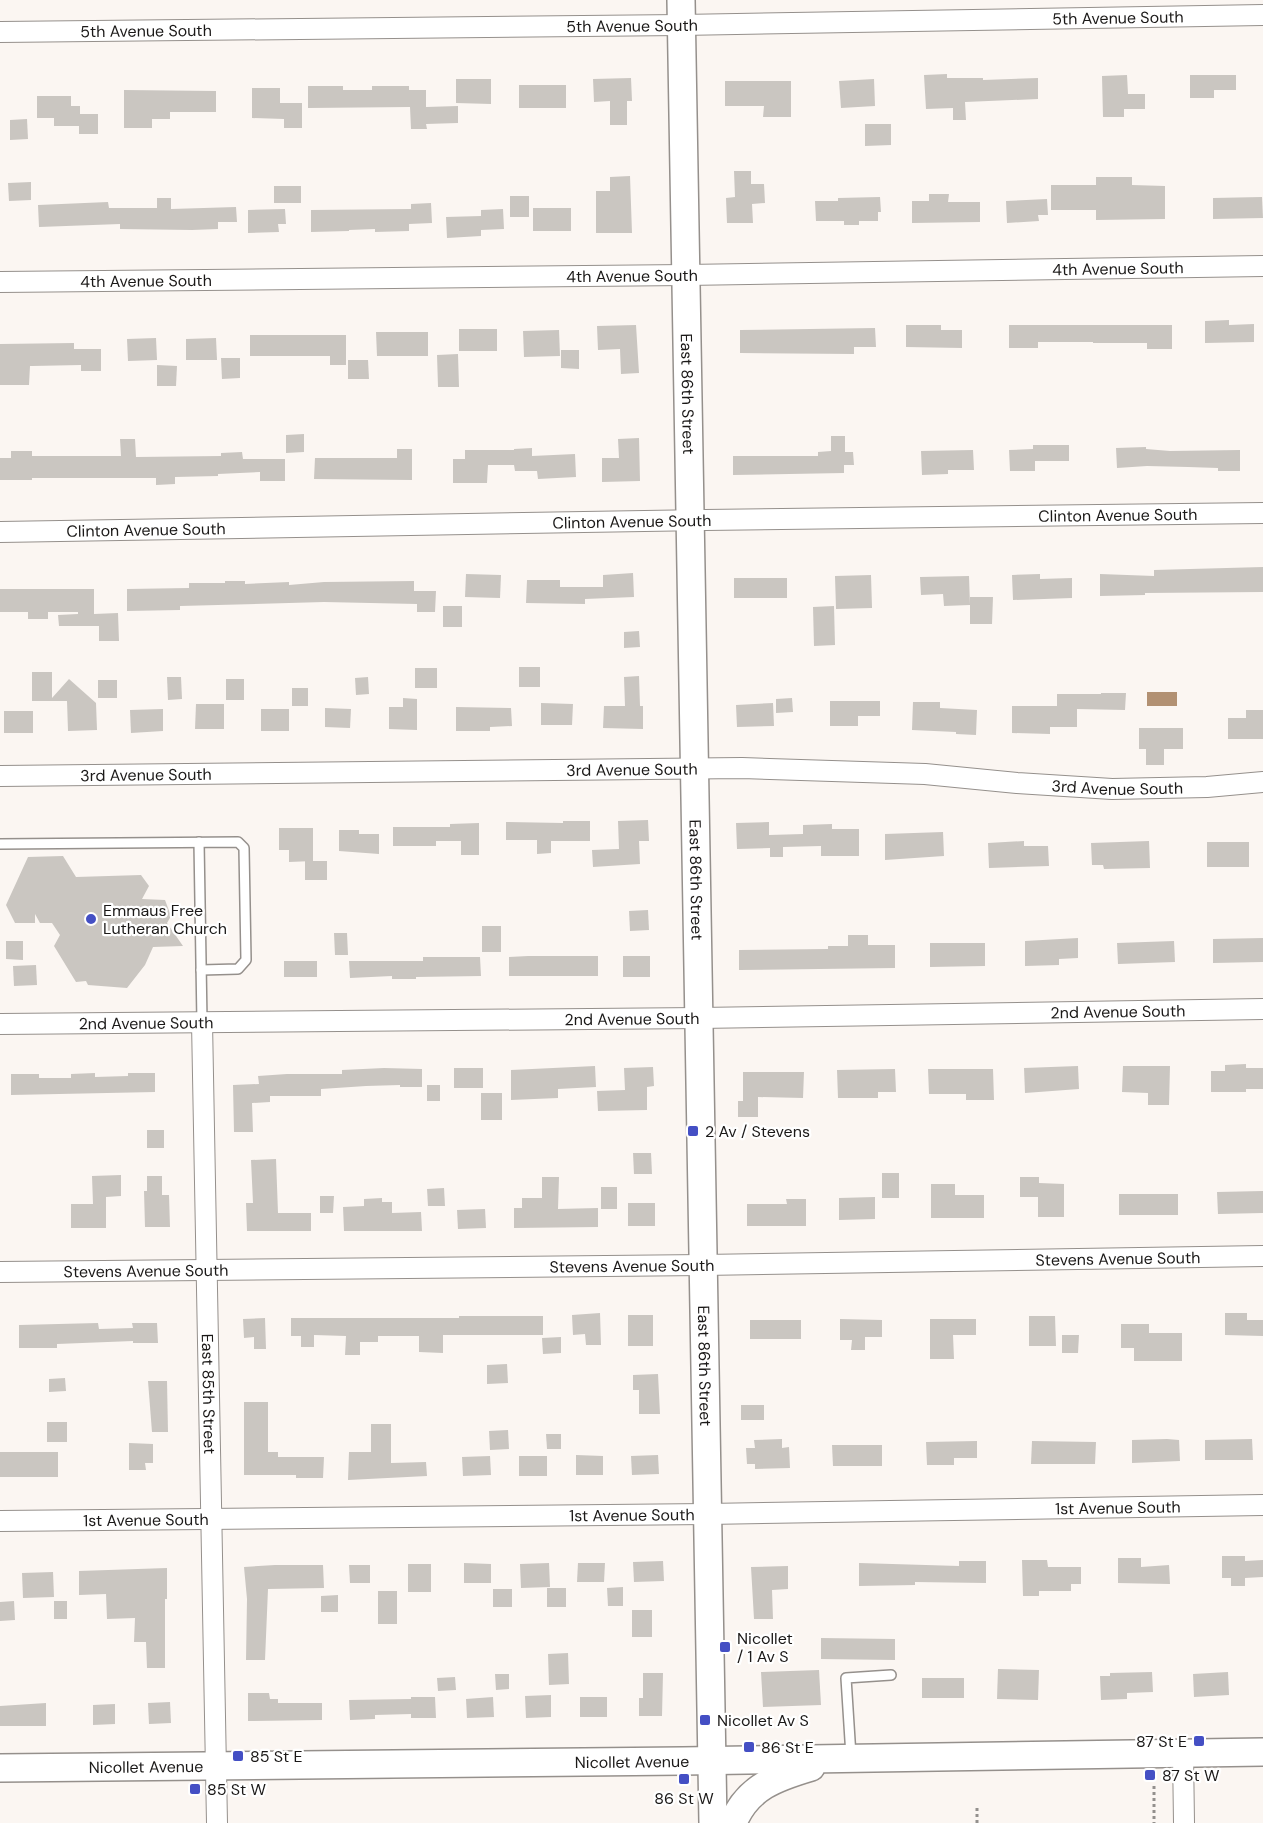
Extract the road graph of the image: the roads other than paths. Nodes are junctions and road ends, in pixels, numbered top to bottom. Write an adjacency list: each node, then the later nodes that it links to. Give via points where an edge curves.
1 (681, 13): 2 (street, 5th Avenue South); 3 (street, 5th Avenue South); 5 (street, East 86th Street)
2 (1263, 15)
3 (0, 32)
4 (1263, 266): 5 (street, 4th Avenue South)
5 (686, 276): 6 (street, 4th Avenue South); 8 (street, East 86th Street)
6 (0, 282)
7 (1263, 513): 8 (street, Clinton Avenue South)
8 (690, 520): 9 (street, Clinton Avenue South); 10 (street, East 86th Street)
9 (0, 532)
10 (694, 769): 11 (street, 3rd Avenue South); 12 (street, 3rd Avenue South, via 925,774 1112,789); 17 (street, East 86th Street)
11 (0, 776)
12 (1263, 782)
13 (199, 842): 14 (lane); 15 (lane); 15 (lane, via 238,842 244,848 246,949 246,960 238,969)
14 (0, 844)
15 (201, 970): 18 (lane)
16 (1263, 1009): 17 (street, 2nd Avenue South)
17 (699, 1018): 18 (street, 2nd Avenue South); 21 (street, East 86th Street)
18 (202, 1022): 19 (street, 2nd Avenue South); 22 (street, East 85th Street)
19 (0, 1024)
20 (1263, 1256): 21 (street, Stevens Avenue South)
21 (703, 1265): 22 (street, Stevens Avenue South); 25 (street, East 86th Street)
22 (207, 1270): 23 (street, Stevens Avenue South); 26 (street, East 85th Street)
23 (0, 1272)
24 (1263, 1505): 25 (street, 1st Avenue South)
25 (707, 1514): 26 (street, 1st Avenue South); 32 (street, East 86th Street)
26 (212, 1519): 27 (street, 1st Avenue South); 33 (street, East 85th Street)
27 (0, 1521)
28 (891, 1675): 31 (lane, via 846,1678)
29 (1263, 1752): 30 (street, Nicollet Avenue)
30 (1183, 1754): 31 (street, Nicollet Avenue); 38 (street)
31 (851, 1758): 32 (street, Nicollet Avenue); 37 (street, via 822,1763 764,1784 741,1806)
32 (712, 1760): 33 (street, Nicollet Avenue); 36 (street, East 86th Street)
33 (216, 1766): 34 (street, Nicollet Avenue); 35 (street, East 85th Street)
34 (0, 1768)
35 (217, 1823)
36 (713, 1823)
37 (733, 1823)
38 (1184, 1823)

